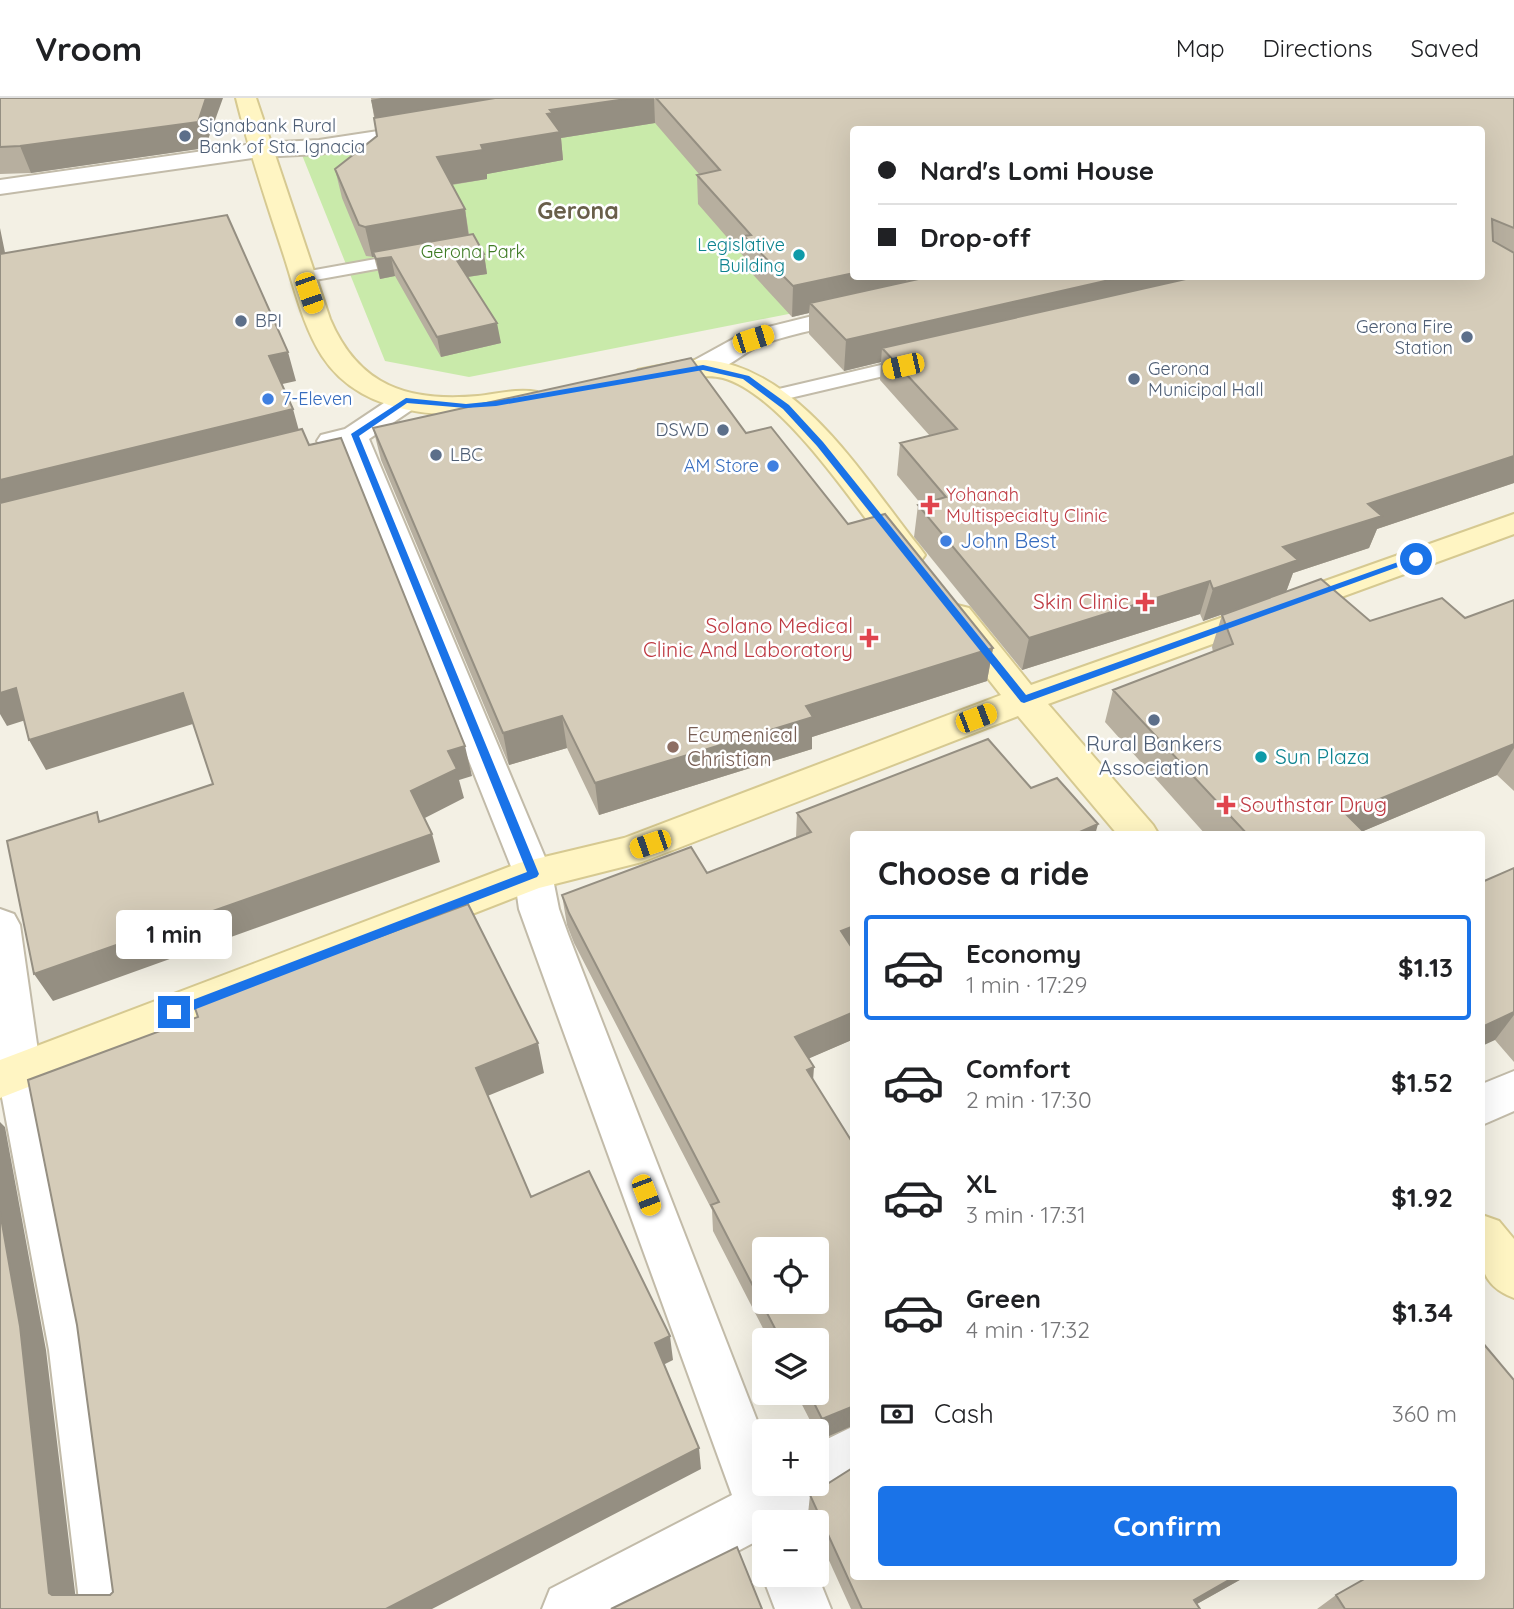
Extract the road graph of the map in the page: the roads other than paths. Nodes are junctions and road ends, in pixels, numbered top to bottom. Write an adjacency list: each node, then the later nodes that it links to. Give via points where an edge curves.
1 (246, 98): 3 (main road)
2 (450, 126): 3 (street, via 319,147)
3 (260, 150): 4 (street); 6 (main road)
4 (0, 187)
5 (431, 254): 6 (lane)
6 (304, 277): 13 (main road, via 325,336 342,365 366,385)
7 (880, 308): 9 (street, via 763,335)
8 (933, 359): 12 (lane)
9 (703, 367): 10 (main road); 12 (main road, via 746,378)
10 (625, 380)
11 (557, 392): 13 (main road, via 466,406)
12 (773, 396): 17 (main road, via 820,444)
13 (406, 401): 14 (street)
14 (354, 436): 15 (street); 19 (street)
15 (302, 449)
16 (1514, 523): 17 (main road)
17 (1024, 699): 18 (main road); 19 (main road, via 628,852)
18 (1137, 831)
19 (533, 874): 21 (main road); 28 (street, via 548,934)
20 (0, 925): 21 (street)
21 (10, 1075): 30 (street, via 74,1350)
22 (1514, 1090): 23 (street)
23 (1485, 1104)
24 (1485, 1241): 25 (main road)
25 (1514, 1275)
26 (850, 1454): 27 (street)
27 (829, 1467)
28 (778, 1505): 31 (street)
29 (795, 1587): 32 (street)
30 (108, 1609)
31 (570, 1609)
32 (803, 1609)

